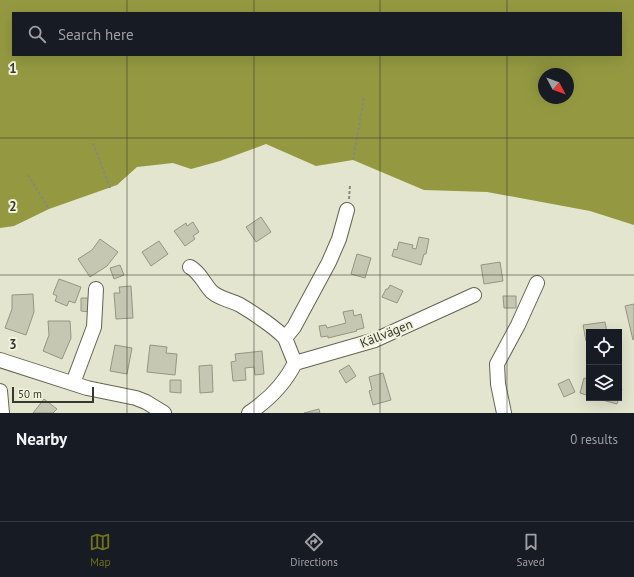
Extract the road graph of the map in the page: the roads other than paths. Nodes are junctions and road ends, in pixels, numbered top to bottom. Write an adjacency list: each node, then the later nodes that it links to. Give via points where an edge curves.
1 (347, 210): 6 (street, via 329,262 294,327)
2 (190, 267): 6 (street, via 218,296 250,311)
3 (537, 283): 14 (street, via 497,364)
4 (96, 288): 9 (street, via 94,327)
5 (474, 295): 8 (street, Källvägen, via 375,340)
6 (285, 338): 8 (street)
7 (0, 360): 9 (street)
8 (294, 363): 13 (street, via 290,373 261,405)
9 (73, 384): 12 (street, via 136,398)
10 (0, 391): 11 (street)
11 (2, 413)
12 (164, 413)
13 (249, 413)
14 (504, 413)

